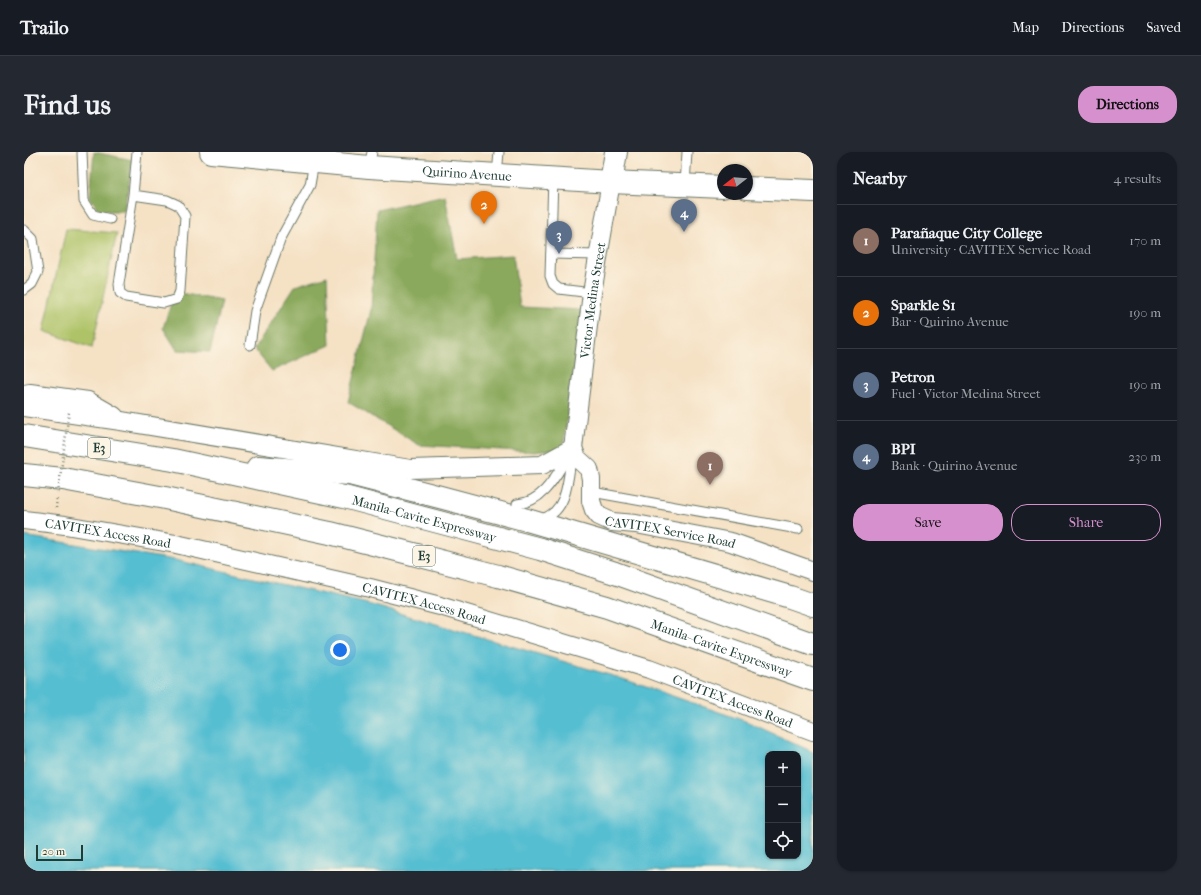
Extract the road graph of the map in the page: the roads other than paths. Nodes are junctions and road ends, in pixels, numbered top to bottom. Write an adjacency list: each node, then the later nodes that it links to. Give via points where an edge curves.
1 (82, 152): 18 (lane, via 84,201 93,215)
2 (137, 152): 17 (lane)
3 (499, 152): 10 (lane)
4 (616, 152): 12 (main road, Victor Medina Street)
5 (687, 152): 13 (lane)
6 (222, 153): 7 (main road, Quirino Avenue)
7 (272, 155): 9 (main road, Quirino Avenue)
8 (370, 159): 9 (main road, Quirino Avenue); 10 (main road, Quirino Avenue)
9 (314, 162): 24 (lane, via 310,185 281,238 255,311)
10 (496, 175): 11 (main road, Quirino Avenue)
11 (553, 178): 12 (main road, Quirino Avenue); 20 (lane)
12 (611, 182): 13 (main road, Quirino Avenue); 21 (street, Victor Medina Street)
13 (685, 185): 14 (main road, Quirino Avenue)
14 (717, 187)
15 (753, 188): 16 (main road)
16 (813, 191)
17 (133, 195): 17 (lane, via 119,284 120,292 126,297 164,303 177,299 180,291 184,216 178,205 167,200)
18 (110, 219)
19 (24, 230): 22 (lane, via 32,239 38,272 32,284)
20 (551, 254): 21 (lane); 23 (lane, via 550,276 553,284 559,289)
21 (599, 254): 23 (street, Victor Medina Street)
22 (24, 290)
23 (592, 293): 29 (street, Victor Medina Street)
24 (250, 346)
25 (24, 394): 27 (street, via 88,401)
26 (24, 406): 27 (street)
27 (121, 421): 29 (street, via 410,469 542,464)
28 (24, 436): 30 (main road, Manila–Cavite Expressway / E3)
29 (573, 448): 32 (street, CAVITEX Service Road, via 577,458 589,469); 33 (lane, via 544,491 531,501); 34 (lane, via 563,500 552,515)
30 (173, 460): 38 (main road, via 350,474 535,523); 39 (main road, Manila–Cavite Expressway / E3, via 344,497 540,549)
31 (24, 475): 40 (main road, Manila–Cavite Expressway / E3, via 63,479 165,498 410,552 607,607)
32 (592, 492): 36 (lane); 37 (street, CAVITEX Service Road, via 594,510 599,516 612,522 732,542)
33 (517, 504)
34 (541, 519)
35 (24, 520): 41 (street, CAVITEX Access Road, via 176,544 433,604 649,669)
36 (798, 529)
37 (813, 571)
38 (813, 605)
39 (813, 644)
40 (813, 680)
41 (813, 730)

